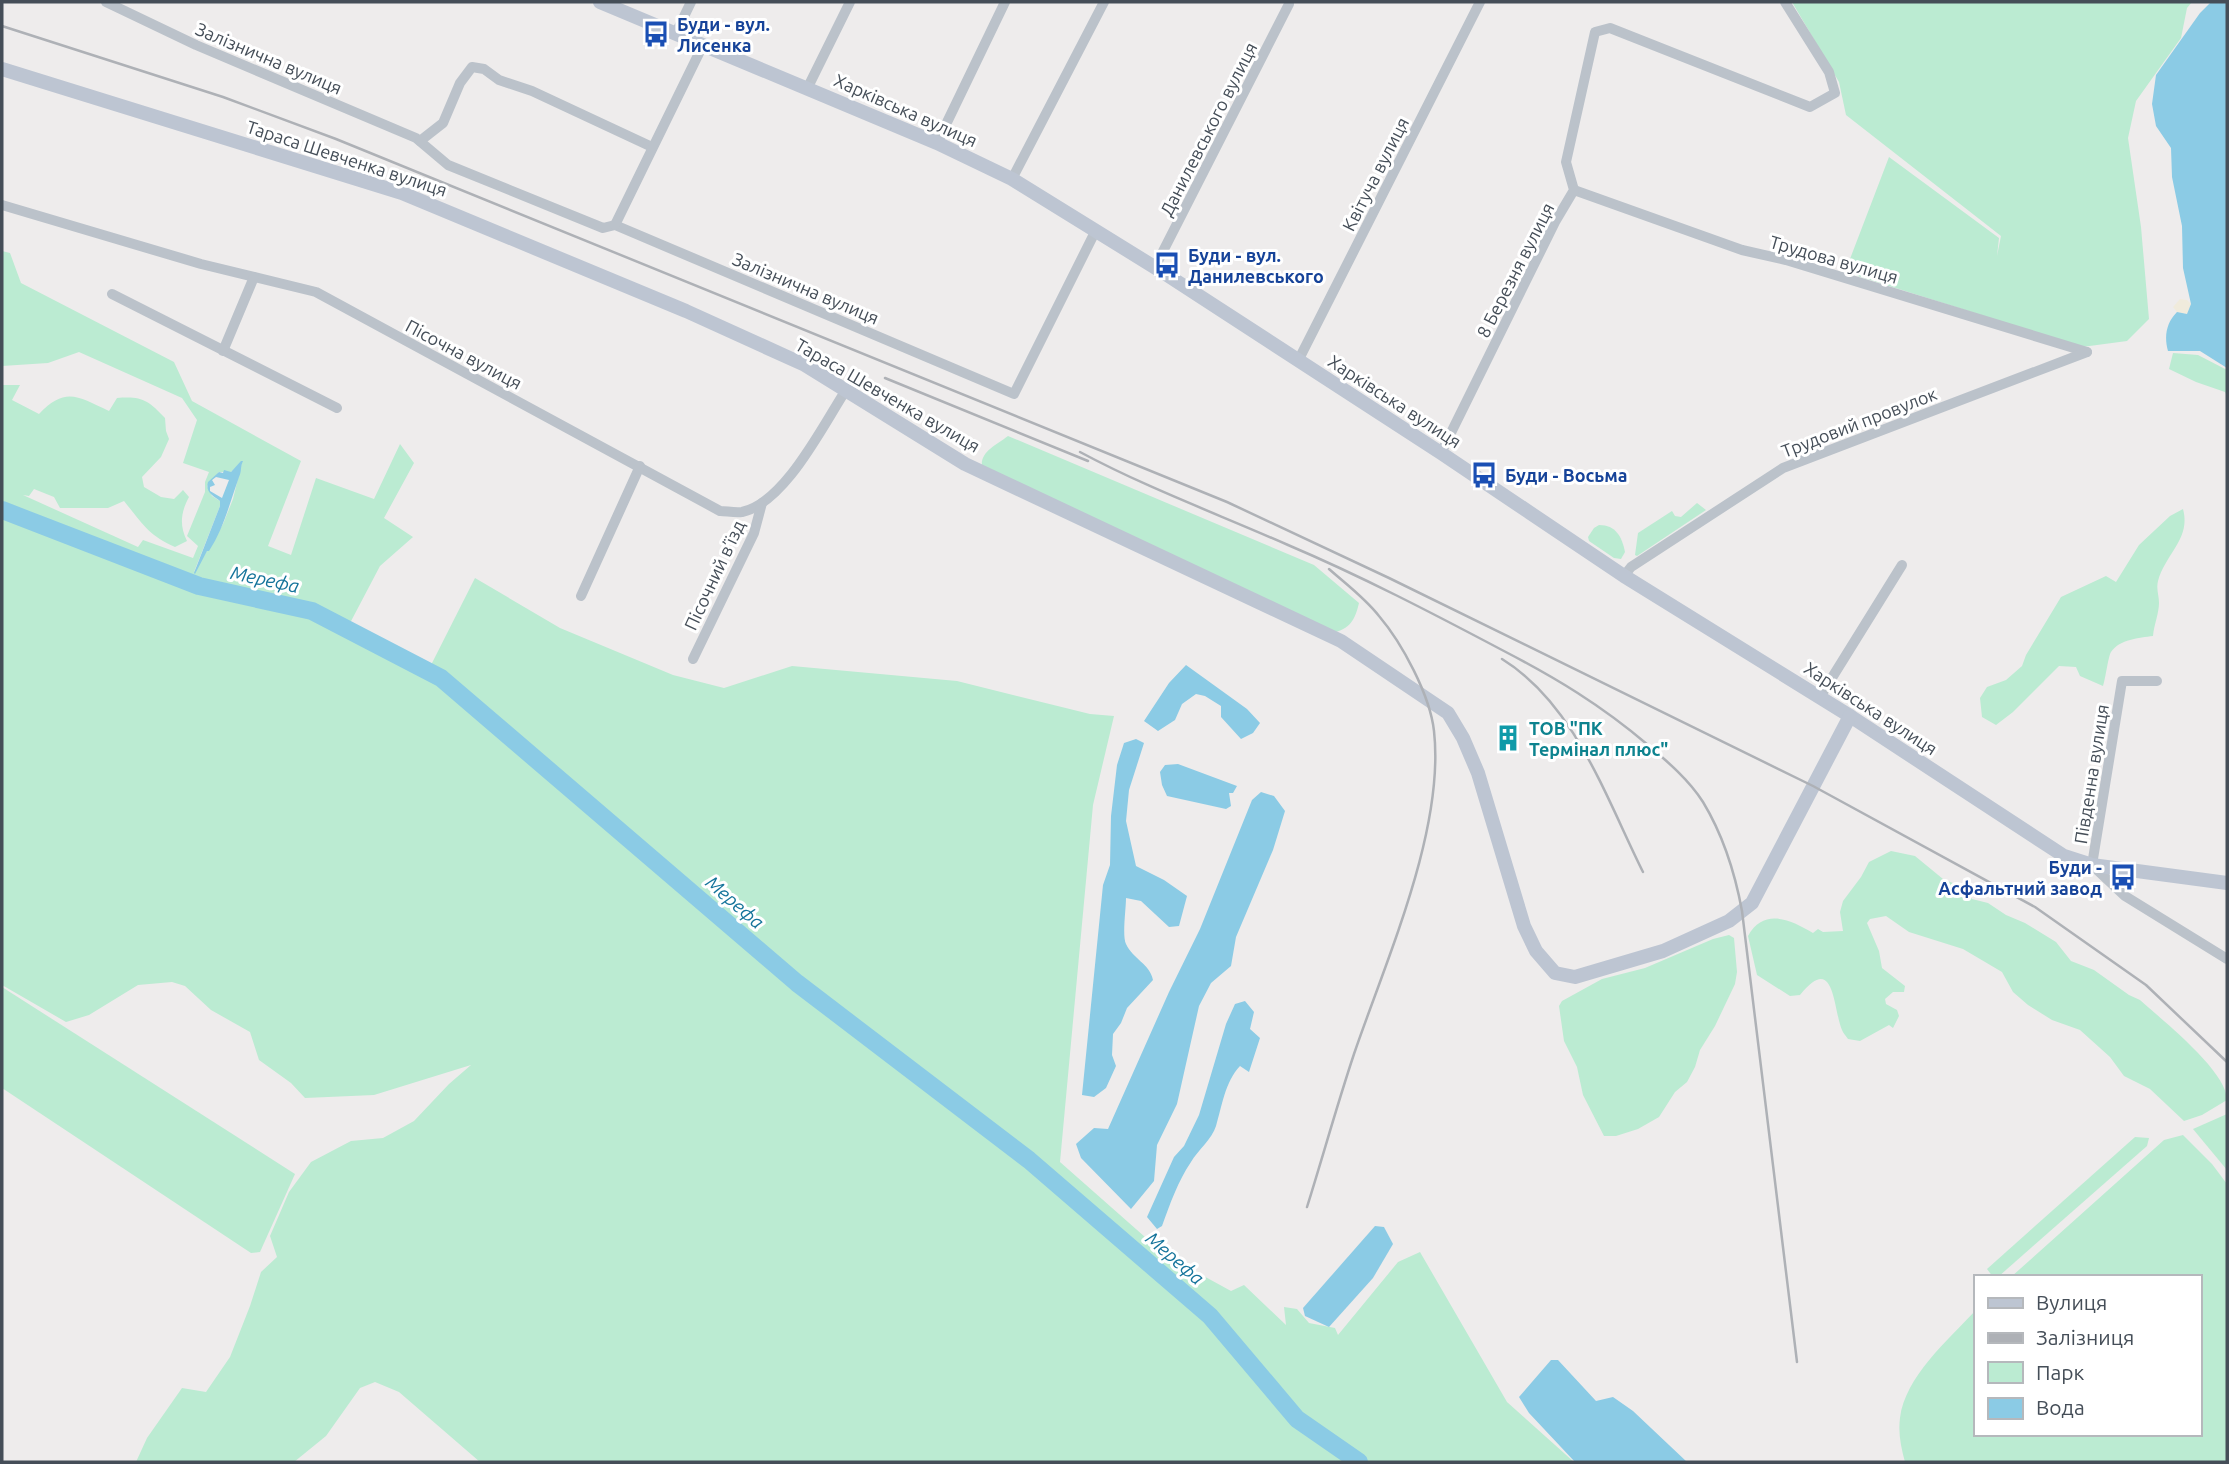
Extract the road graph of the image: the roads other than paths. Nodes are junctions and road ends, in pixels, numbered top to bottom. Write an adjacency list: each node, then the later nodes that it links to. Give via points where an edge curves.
1 (106, 2): 14 (street, Залізнична вулиця)
2 (600, 2): 10 (street, Харківська вулиця)
3 (691, 2): 10 (street)
4 (850, 2): 13 (street)
5 (1005, 2): 15 (street)
6 (1104, 2): 17 (street)
7 (1480, 2): 27 (street, Квітуча вулиця)
8 (1785, 2): 18 (street, 8 Березня вулиця, via 1829,72 1835,93 1810,107 1610,28 1595,32 1566,162)
9 (1289, 4): 22 (street, Данилевського вулиця)
10 (676, 33): 11 (street, Харківська вулиця)
11 (703, 45): 13 (street, Харківська вулиця); 16 (street)
12 (2, 69): 28 (street, Тараса Шевченка вулиця, via 402,193 686,311 805,365)
13 (807, 89): 15 (street, Харківська вулиця)
14 (420, 141): 16 (street, via 443,123 472,66); 20 (street, Залізнична вулиця, via 448,165 603,229)
15 (937, 143): 17 (street, Харківська вулиця)
16 (652, 147): 20 (street)
17 (1012, 179): 21 (street, Харківська вулиця)
18 (1573, 190): 26 (street, Трудова вулиця, via 1742,250); 30 (street, 8 Березня вулиця)
19 (2, 205): 23 (street, Пісочна вулиця)
20 (615, 225): 21 (street, Залізнична вулиця, via 1014,394)
21 (1096, 230): 22 (street, Харківська вулиця)
22 (1155, 267): 27 (street, Харківська вулиця)
23 (254, 277): 25 (street); 31 (street, Пісочна вулиця, via 316,292)
24 (112, 294): 25 (street)
25 (223, 351): 29 (street)
26 (2087, 352): 34 (street, Трудовий провулок, via 1783,468 1631,567)
27 (1298, 361): 30 (street, Харківська вулиця)
28 (846, 390): 32 (street, Пісочна вулиця, via 788,481); 39 (street, Тараса Шевченка вулиця, via 965,464 1341,642 1448,713 1478,773 1524,926 1536,951 1555,973 1575,977 1663,951 1729,921 1752,903)
29 (337, 408)
30 (1441, 453): 34 (street, Харківська вулиця)
31 (640, 466): 32 (street, Пісочна вулиця, via 720,511 741,512); 35 (street)
32 (762, 503): 36 (street, Пісочний в’їзд, via 754,533)
33 (1902, 565): 38 (street)
34 (1624, 576): 38 (street, Харківська вулиця)
35 (581, 596)
36 (693, 659)
37 (2157, 681): 40 (street, Південна вулиця, via 2122,681)
38 (1820, 697): 39 (street, Харківська вулиця)
39 (1850, 716): 40 (street, Харківська вулиця, via 2064,856)
40 (2092, 864): 41 (street, Харківська вулиця); 42 (street, via 2125,896)
41 (2227, 883)
42 (2227, 958)

